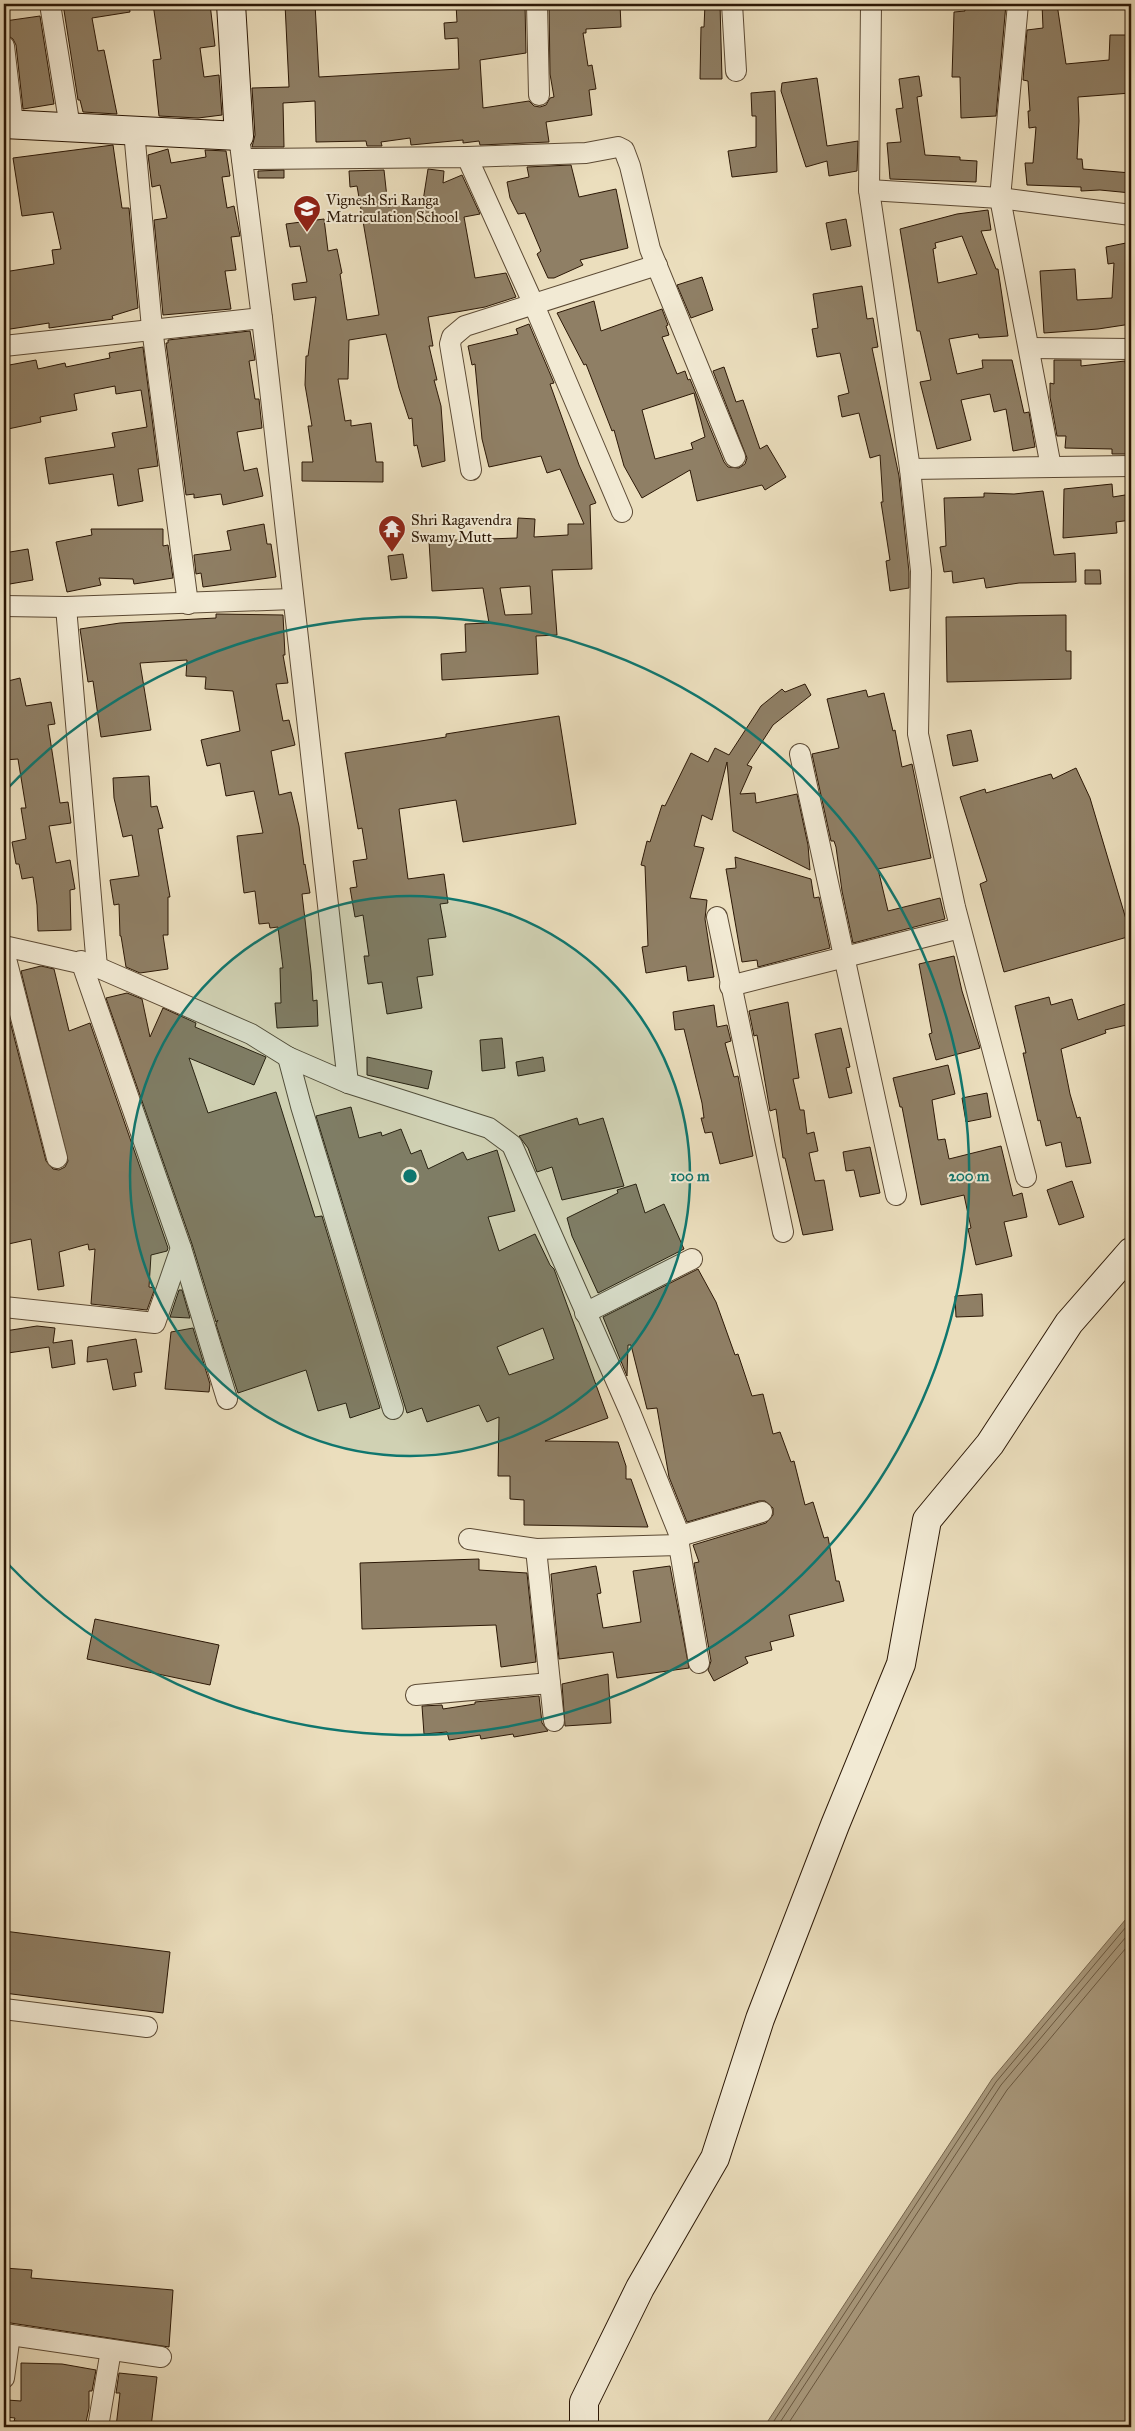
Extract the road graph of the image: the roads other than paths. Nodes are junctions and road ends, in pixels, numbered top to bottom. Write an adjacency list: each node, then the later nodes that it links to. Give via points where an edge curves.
1 (50, 4): 11 (street)
2 (232, 4): 13 (street)
3 (537, 4): 9 (street)
4 (732, 4): 8 (street)
5 (871, 4): 15 (street)
6 (1018, 4): 16 (street)
7 (4, 46): 10 (street)
8 (736, 71)
9 (539, 95)
10 (8, 124): 11 (street)
11 (70, 127): 12 (street)
12 (134, 130): 13 (street); 21 (street)
13 (240, 148): 14 (street); 20 (street)
14 (467, 157): 18 (street, via 586,154 618,147 624,150); 19 (street)
15 (869, 190): 16 (street); 28 (street)
16 (1000, 198): 17 (street); 23 (street)
17 (1131, 215)
18 (657, 266): 19 (street); 25 (street)
19 (534, 305): 29 (street, via 465,326 452,337 450,344); 30 (street)
20 (262, 318): 21 (street); 31 (street)
21 (152, 328): 22 (street); 32 (street)
22 (4, 346)
23 (1028, 348): 24 (street); 27 (street)
24 (1131, 349)
25 (735, 456)
26 (1131, 466): 27 (street)
27 (1051, 467): 28 (street)
28 (910, 469): 37 (street, via 921,570 918,734)
29 (471, 470)
30 (622, 512)
31 (293, 599): 32 (street); 44 (street)
32 (188, 604): 34 (street)
33 (4, 606): 34 (street)
34 (66, 608): 41 (street)
35 (800, 754): 40 (street)
36 (717, 917): 42 (street)
37 (960, 928): 40 (street); 46 (street)
38 (4, 946): 41 (street)
39 (4, 951): 45 (street)
40 (844, 957): 42 (street); 47 (street)
41 (89, 964): 43 (street, via 251,1034); 49 (street)
42 (730, 986): 48 (street)
43 (288, 1057): 44 (street); 55 (street)
44 (348, 1083): 53 (street, via 489,1128 512,1145)
45 (57, 1158)
46 (1026, 1177)
47 (896, 1194)
48 (783, 1232)
49 (181, 1248): 52 (street, via 154,1323); 54 (street)
50 (1131, 1252): 71 (street, via 1069,1324 990,1444 927,1520 902,1664 760,2019 715,2158 640,2288 588,2393 584,2402)
51 (692, 1260): 53 (street)
52 (4, 1307)
53 (586, 1312): 58 (street, via 630,1412)
54 (227, 1399)
55 (393, 1408)
56 (762, 1512): 58 (street)
57 (469, 1539): 59 (street)
58 (680, 1541): 59 (street); 60 (street)
59 (536, 1549): 61 (street)
60 (699, 1663)
61 (550, 1684): 62 (street); 63 (street)
62 (416, 1695)
63 (554, 1721)
64 (4, 2009): 65 (street)
65 (146, 2027)
66 (7, 2335): 67 (street); 69 (street)
67 (110, 2350): 68 (street); 70 (street)
68 (161, 2357)
69 (4, 2378)
70 (98, 2427)
71 (584, 2427)

